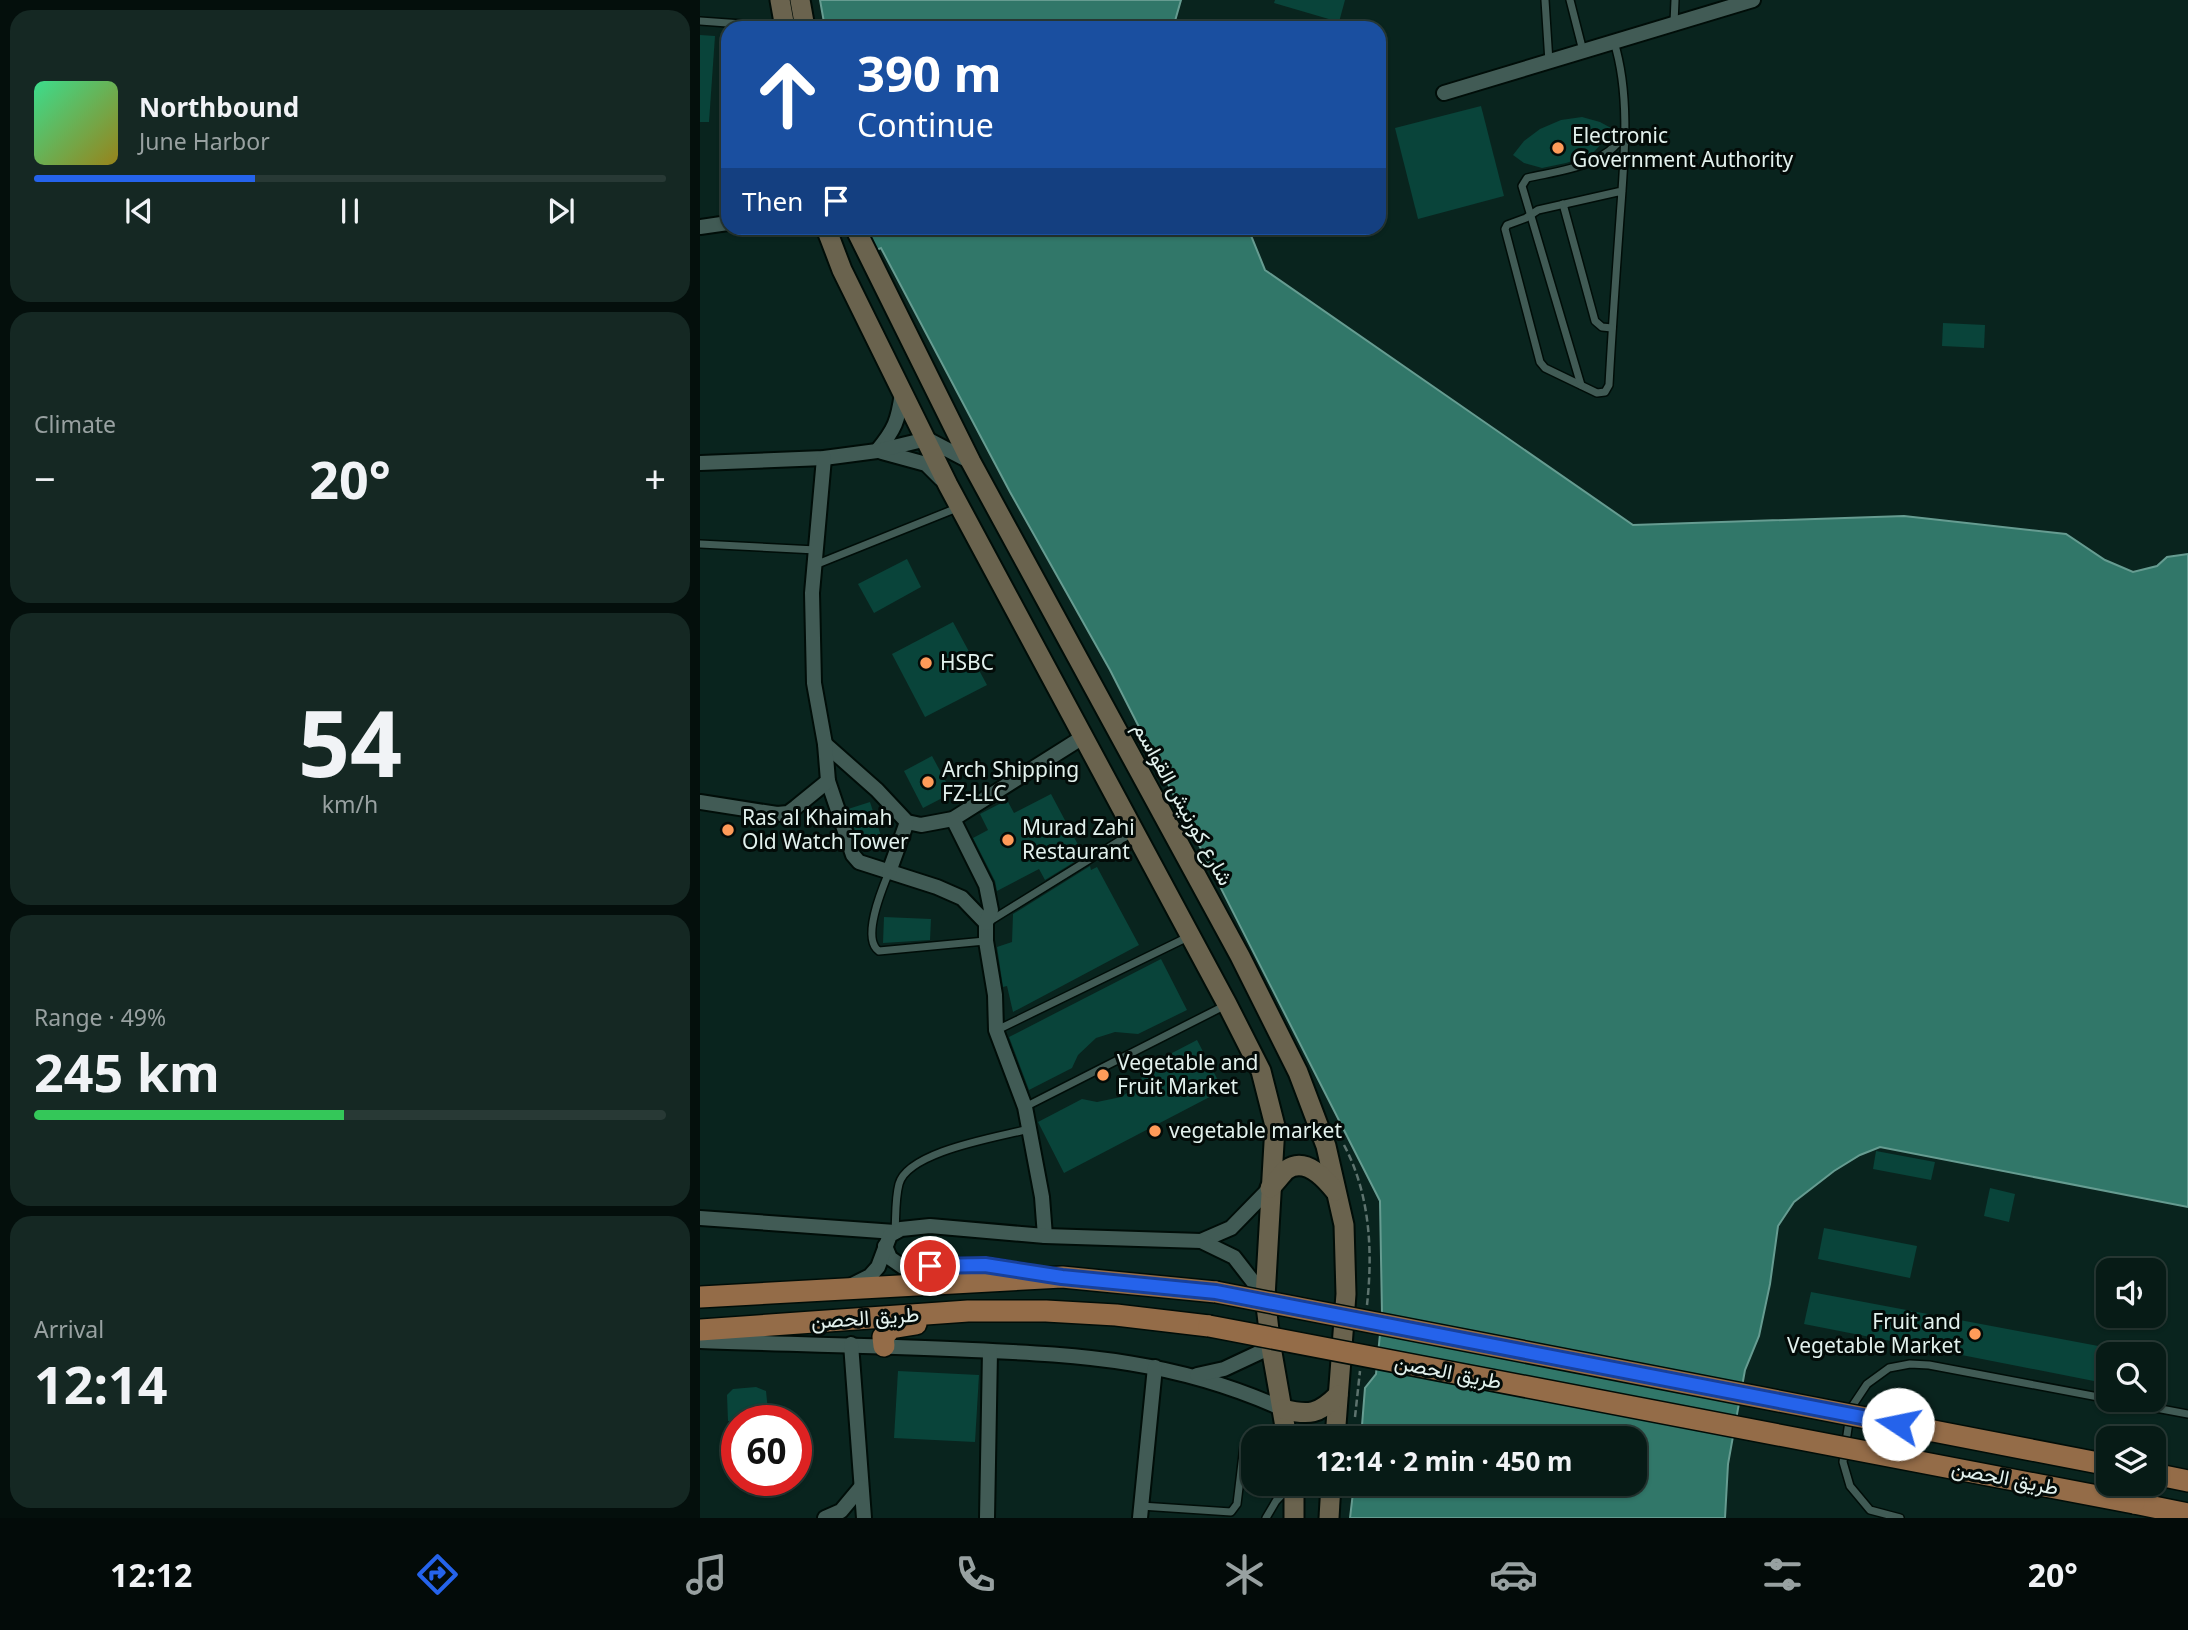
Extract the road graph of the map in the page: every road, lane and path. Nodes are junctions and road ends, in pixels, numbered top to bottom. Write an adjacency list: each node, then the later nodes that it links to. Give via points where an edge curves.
1 (780, 0): 8 (main road)
2 (800, 0): 9 (main road)
3 (1545, 0): 14 (lane)
4 (1570, 0): 13 (lane)
5 (1675, 0): 11 (lane)
6 (1752, 0): 11 (street)
7 (700, 21): 10 (lane)
8 (784, 21)
9 (804, 21)
10 (721, 24)
11 (1674, 24): 12 (street)
12 (1614, 42): 13 (street); 16 (lane)
13 (1583, 51): 14 (street)
14 (1549, 62): 15 (street)
15 (1444, 93)
16 (1625, 135): 17 (lane); 19 (lane, via 1608,154 1594,161 1525,180 1522,189)
17 (1622, 191): 18 (lane); 24 (lane)
18 (1563, 204): 19 (lane); 24 (lane, via 1595,321)
19 (1530, 215): 25 (lane); 25 (lane, via 1505,229 1539,358 1545,368)
20 (721, 224): 21 (street)
21 (700, 227)
22 (829, 235): 26 (main road)
23 (858, 235): 30 (main road, شارع كورنيش القواسم)
24 (1612, 328): 25 (lane, via 1608,388 1597,393)
25 (1581, 385)
26 (902, 391): 27 (main road); 28 (street, via 898,420)
27 (927, 439): 28 (street); 30 (street); 32 (main road)
28 (877, 451): 29 (street); 32 (street, via 926,464)
29 (824, 458): 31 (street); 35 (street)
30 (971, 462): 52 (main road, شارع كورنيش القواسم, via 1240,956 1298,1072)
31 (700, 463)
32 (948, 485): 33 (main road)
33 (960, 506): 35 (lane); 36 (main road)
34 (700, 544): 35 (lane)
35 (815, 558): 37 (street, via 814,684)
36 (1083, 737): 40 (street); 42 (main road)
37 (825, 744): 38 (street); 41 (street)
38 (828, 781): 39 (street, via 788,813); 43 (street, via 853,855 859,862)
39 (700, 802)
40 (953, 819): 41 (street, via 921,825); 44 (street, via 986,885 991,910)
41 (907, 822): 43 (street)
42 (1134, 832): 44 (lane); 45 (main road)
43 (889, 872): 44 (street, via 962,898); 46 (lane, via 877,904 873,947 880,951)
44 (986, 923): 46 (street)
45 (1190, 935): 47 (main road); 48 (lane)
46 (986, 941): 48 (street)
47 (1227, 1004): 49 (lane); 51 (main road, via 1261,1071 1275,1126)
48 (996, 1030): 49 (street)
49 (1025, 1107): 50 (street)
50 (1029, 1129): 54 (lane, via 939,1151 911,1168 899,1184); 55 (street)
51 (1270, 1188): 52 (main road, via 1287,1170 1309,1167); 56 (street, via 1231,1228); 61 (main road)
52 (1338, 1194): 71 (main road, شارع كورنيش القواسم, via 1344,1225 1346,1294)
53 (700, 1218): 54 (street)
54 (895, 1232): 55 (street, via 914,1226); 57 (street)
55 (1045, 1236): 56 (street)
56 (1201, 1241): 61 (street, via 1234,1257)
57 (885, 1246): 58 (street, via 890,1258 903,1267 985,1265); 59 (street, via 870,1276)
58 (1062, 1277): 59 (main road, طريق الحصن); 78 (main road, طريق الحصن, bridge, via 1216,1292)
59 (847, 1288): 60 (main road, طريق الحصن)
60 (700, 1297)
61 (1265, 1297): 67 (main road)
62 (1209, 1326): 63 (main road, طريق الحصن, via 1102,1314 968,1311); 66 (main road, via 933,1323 891,1328 883,1337); 87 (main road, طريق الحصن, bridge)
63 (700, 1330)
64 (700, 1341): 65 (street)
65 (852, 1344): 66 (street); 82 (street)
66 (884, 1346): 68 (street)
67 (1270, 1347): 70 (street, via 1224,1369); 73 (main road)
68 (990, 1351): 69 (street, via 1069,1355); 90 (street)
69 (1156, 1367): 70 (street); 86 (street)
70 (1195, 1376): 73 (street)
71 (1338, 1395): 73 (main road, via 1325,1408 1311,1413); 77 (main road, شارع كورنيش القواسم)
72 (2096, 1397): 94 (lane, via 1929,1364 1889,1368 1867,1384 1851,1408 1843,1462 1850,1486 1870,1510)
73 (1283, 1409): 76 (main road)
74 (2166, 1410): 75 (lane)
75 (2188, 1414)
76 (1285, 1426)
77 (1336, 1426)
78 (2096, 1462)
79 (1241, 1471): 86 (lane, via 1237,1504 1231,1513)
80 (2166, 1476): 81 (main road)
81 (2188, 1481)
82 (861, 1488): 88 (street, via 841,1511); 89 (street)
83 (1281, 1496): 91 (lane)
84 (1293, 1496): 92 (main road)
85 (1330, 1496): 93 (main road)
86 (1141, 1512)
87 (2183, 1514)
88 (825, 1518)
89 (864, 1518)
90 (988, 1518)
91 (1266, 1518)
92 (1294, 1518)
93 (1329, 1518)
94 (1900, 1518)

